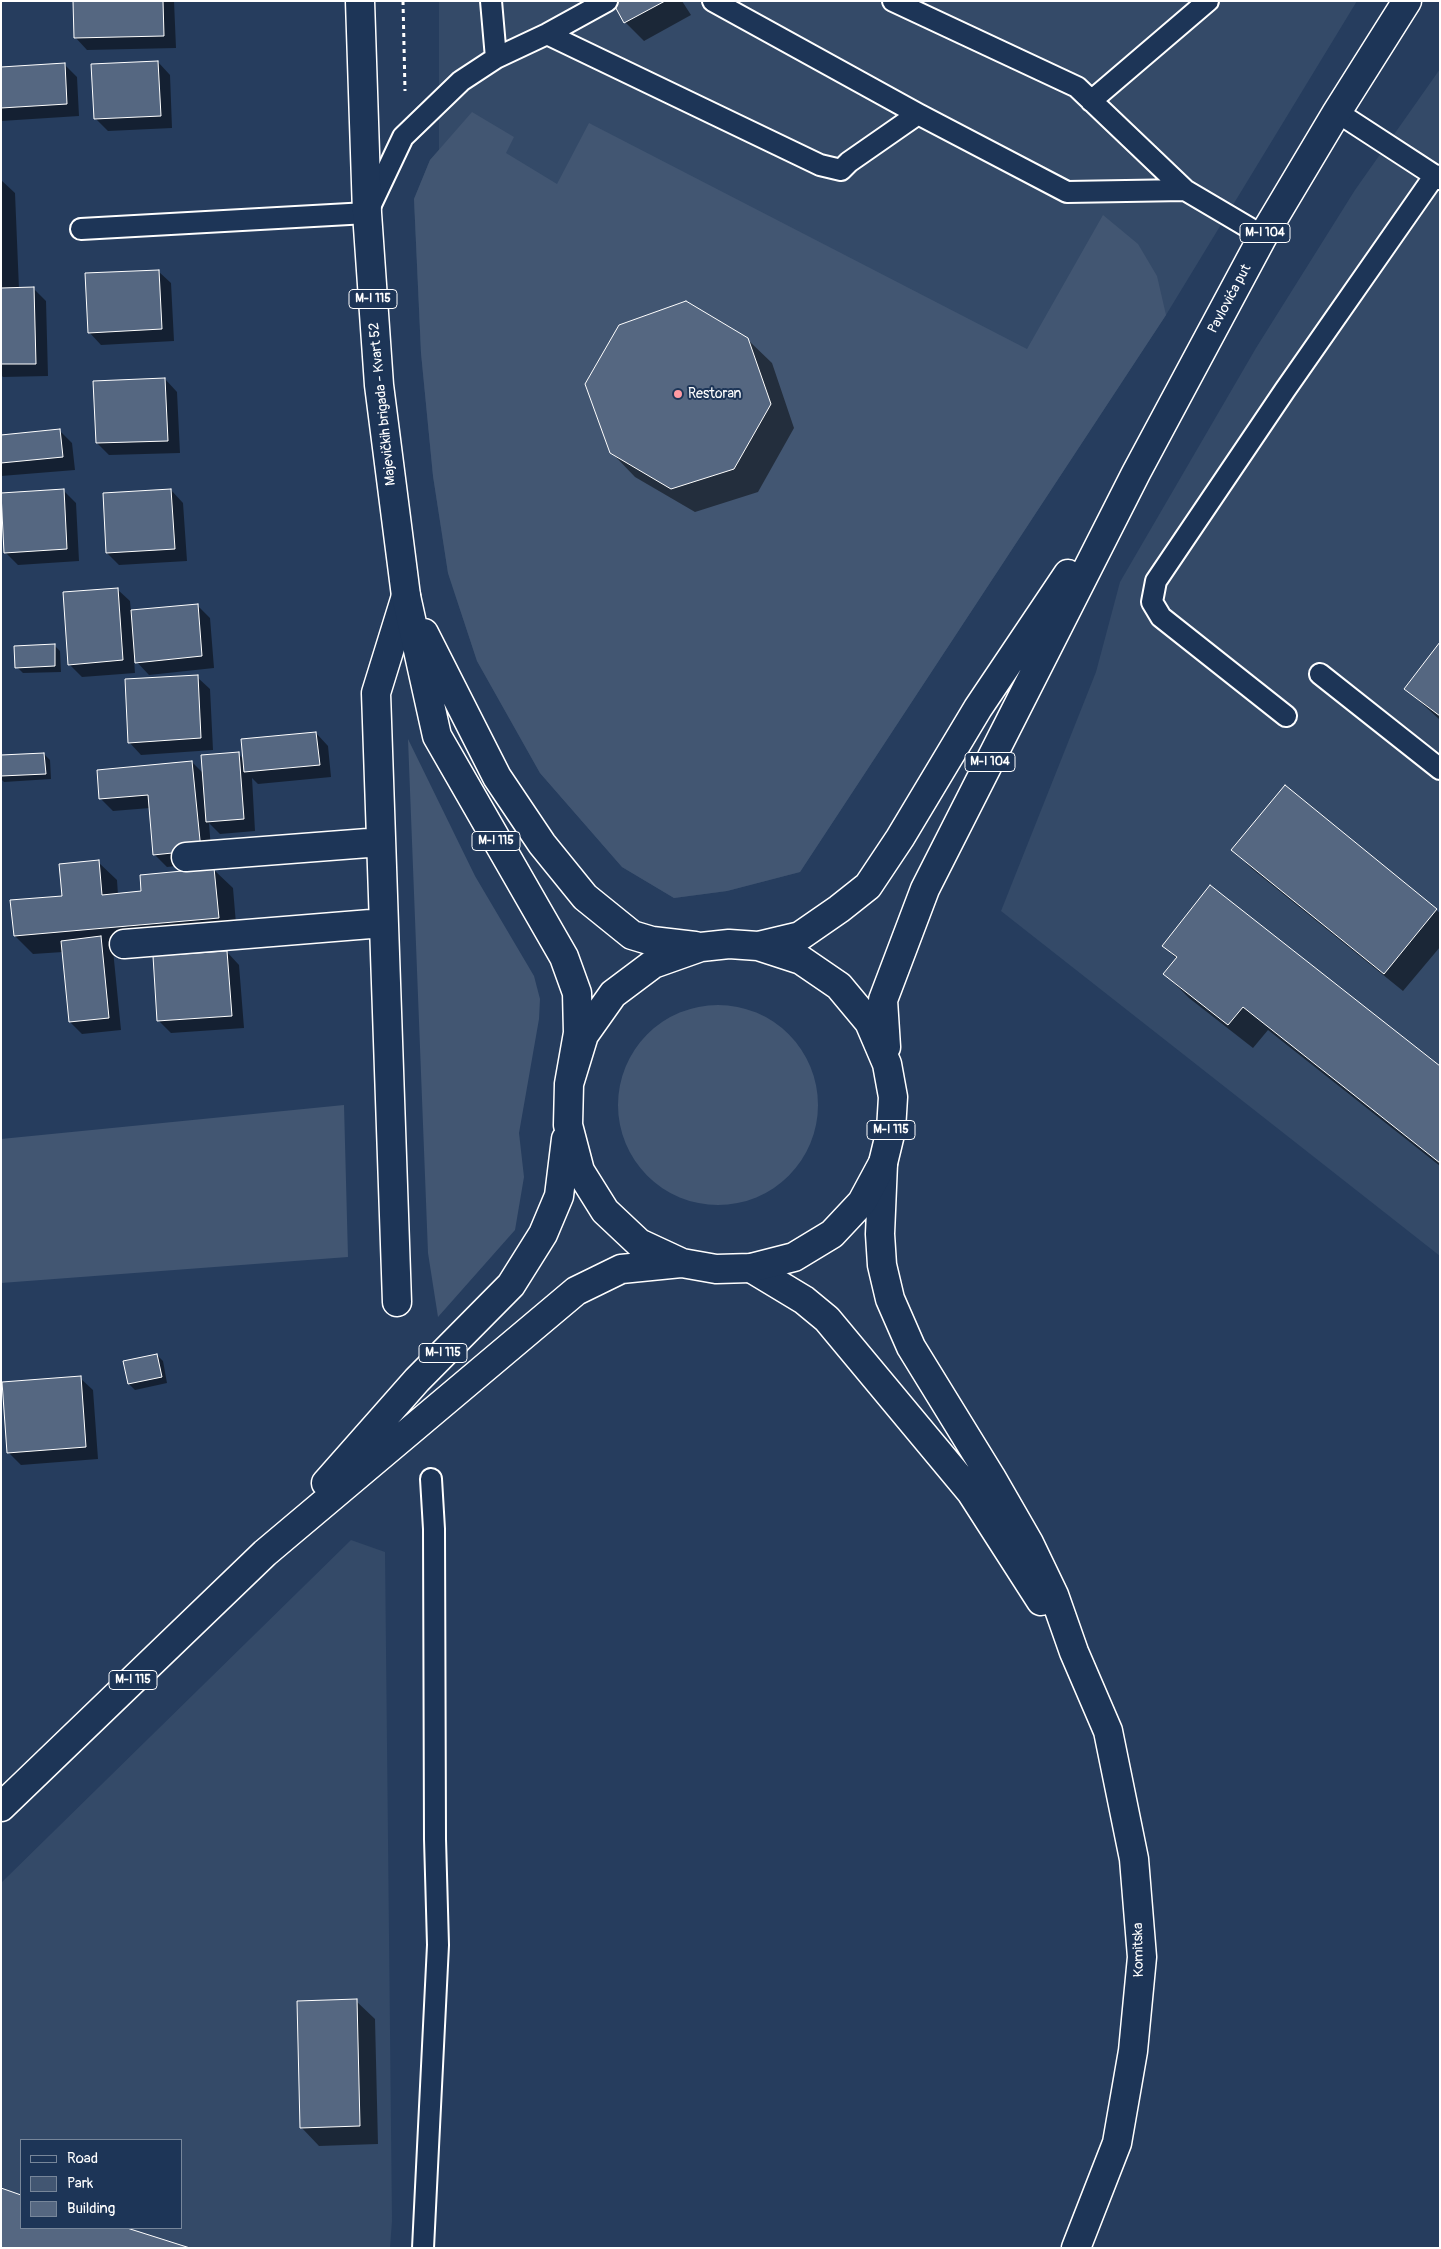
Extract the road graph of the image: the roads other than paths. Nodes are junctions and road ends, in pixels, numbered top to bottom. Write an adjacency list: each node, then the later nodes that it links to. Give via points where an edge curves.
1 (360, 1): 15 (main road, Majevičkih brigada - Kvart 52 / M-I 115)
2 (490, 1): 9 (lane)
3 (607, 1): 8 (lane)
4 (713, 1): 12 (lane)
5 (893, 1): 10 (lane, via 1076,87)
6 (1208, 1): 10 (lane)
7 (1407, 1): 11 (main road, Pavlovića put / M-I 104)
8 (547, 34): 9 (lane); 12 (lane, via 820,165 841,170)
9 (496, 58): 15 (lane, via 461,81 403,137)
10 (1091, 101): 14 (lane)
11 (1338, 112): 13 (lane); 17 (main road, Pavlovića put / M-I 104)
12 (918, 114): 14 (lane, via 1067,192)
13 (1437, 177): 21 (lane, via 1279,398 1156,581 1152,602 1161,617)
14 (1185, 190): 17 (lane)
15 (367, 214): 16 (lane); 19 (main road, Majevičkih brigada - Kvart 52 / M-I 115, via 379,385)
16 (81, 229)
17 (1264, 236): 18 (main road, Pavlovića put / M-I 104)
18 (1136, 473): 27 (main road, M-I 104, via 978,708 868,886 800,936); 29 (main road, M-I 104, via 925,889 884,1000)
19 (406, 596): 23 (main road, via 376,693); 28 (main road, M-I 115, via 497,777 542,844 585,898 632,935); 30 (main road, M-I 115, via 437,736 564,957 577,993 578,1033)
20 (1320, 674): 22 (lane)
21 (1286, 716)
22 (1440, 769)
23 (381, 842): 24 (main road); 25 (main road)
24 (186, 857)
25 (383, 923): 26 (main road); 35 (main road)
26 (124, 944)
27 (758, 946): 28 (main road, M-I 115, via 729,944); 29 (main road, M-I 115, via 801,960 839,986 869,1022)
28 (701, 947): 30 (main road, M-I 115, via 654,964 613,994 584,1035)
29 (887, 1064): 32 (main road, M-I 115, via 893,1097 891,1130)
30 (569, 1084): 31 (main road, M-I 115)
31 (568, 1125): 33 (main road, M-I 115, via 580,1171 605,1211 639,1243); 37 (main road, M-I 115, via 559,1196 542,1234 511,1285 416,1380)
32 (883, 1163): 34 (main road, M-I 115, via 862,1202 832,1234 794,1257); 38 (main road, via 880,1234 882,1265 890,1299 911,1347 1029,1543 1054,1595)
33 (682, 1263): 34 (main road, M-I 115, via 716,1269); 37 (main road, M-I 115, via 621,1269 576,1290)
34 (751, 1268): 38 (main road, via 804,1300 827,1319 884,1386 971,1492)
35 (397, 1302)
36 (431, 1479): 40 (lane, via 438,1945)
37 (265, 1553): 39 (main road, M-I 115)
38 (1074, 1652): 41 (main road, Komitska, via 1108,1731 1134,1860 1142,1957 1133,2051 1117,2144)
39 (1, 1807)
40 (424, 2248)
41 (1076, 2248)

